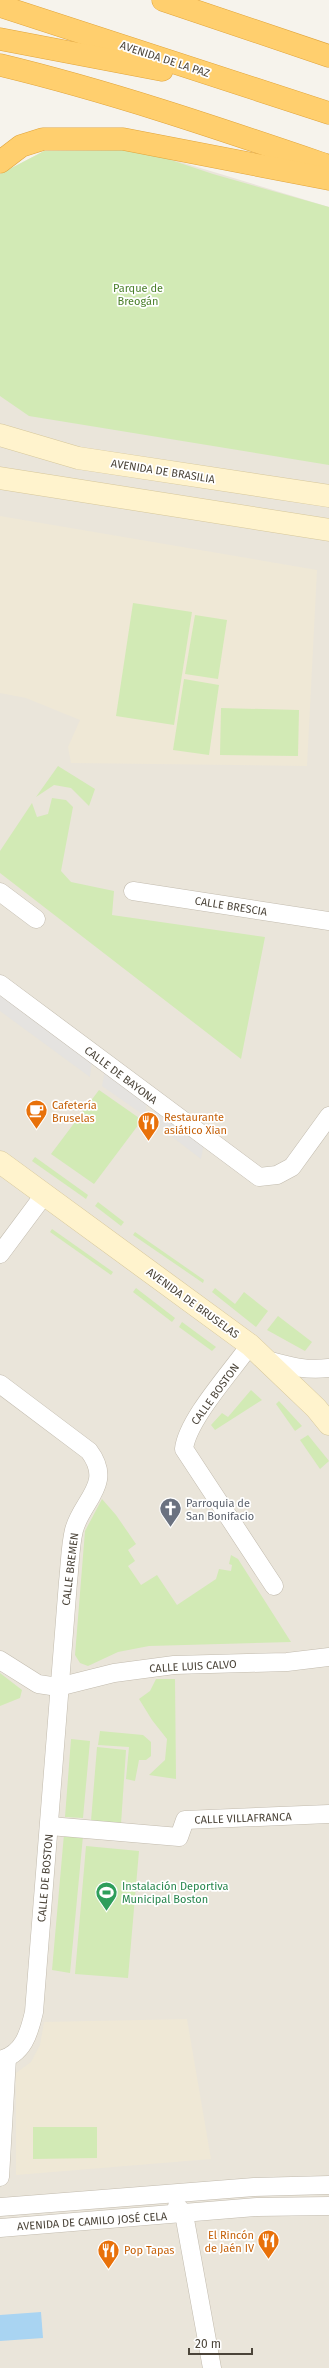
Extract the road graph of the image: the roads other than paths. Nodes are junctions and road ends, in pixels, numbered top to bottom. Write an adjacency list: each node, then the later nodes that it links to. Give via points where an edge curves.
1 (163, 0): 4 (highway)
2 (0, 6): 6 (highway, AVENIDA DE LA PAZ)
3 (0, 39): 6 (highway)
4 (329, 56)
5 (0, 65): 9 (highway, via 71,82 186,117)
6 (243, 84): 7 (highway, AVENIDA DE LA PAZ)
7 (329, 113)
8 (0, 162): 10 (highway, via 21,146 43,139 123,139)
9 (329, 166)
10 (329, 179)
11 (0, 434): 13 (street, AVENIDA DE BRASILIA, via 78,458)
12 (0, 478): 14 (street)
13 (329, 496)
14 (329, 530)
15 (133, 891): 18 (street, CALLE BRESCIA)
16 (0, 892): 17 (street)
17 (36, 919)
18 (329, 921)
19 (0, 984): 20 (street, CALLE DE BAYONA, via 259,1178 277,1175 292,1167)
20 (329, 1116)
21 (0, 1162): 22 (street, AVENIDA DE BRUSELAS)
22 (44, 1195): 23 (street); 24 (street, AVENIDA DE BRUSELAS)
23 (0, 1254)
24 (250, 1345): 25 (street, AVENIDA DE BRUSELAS); 29 (street, CALLE BOSTON, via 192,1422 184,1449)
25 (267, 1360): 26 (street, via 295,1368); 28 (street, AVENIDA DE BRUSELAS)
26 (329, 1368)
27 (0, 1384): 32 (street, CALLE BREMEN, via 89,1451 95,1459 98,1471 97,1485 74,1530)
28 (329, 1424)
29 (274, 1586)
30 (329, 1657): 32 (street, CALLE LUIS CALVO, via 287,1662 174,1665 114,1673)
31 (0, 1660): 32 (street, via 38,1684)
32 (58, 1688): 34 (street, CALLE DE BOSTON)
33 (329, 1814): 34 (street, CALLE VILLAFRANCA, via 185,1820 179,1837)
34 (50, 1826): 35 (street, CALLE DE BOSTON, via 34,2012 23,2046)
35 (3, 2059): 36 (street, CALLE DE BOSTON)
36 (0, 2177)
37 (329, 2185): 38 (street, AVENIDA DE CAMILO JOSÉ CELA)
38 (161, 2193): 40 (street, AVENIDA DE CAMILO JOSÉ CELA); 41 (street, AVENIDA DE CAMILO JOSÉ CELA, via 175,2203)
39 (329, 2206): 41 (street, AVENIDA DE CAMILO JOSÉ CELA, via 258,2207)
40 (0, 2207)
41 (184, 2214): 42 (street, AVENIDA DE CAMILO JOSÉ CELA, via 143,2215); 43 (street)
42 (0, 2228)
43 (212, 2368)

